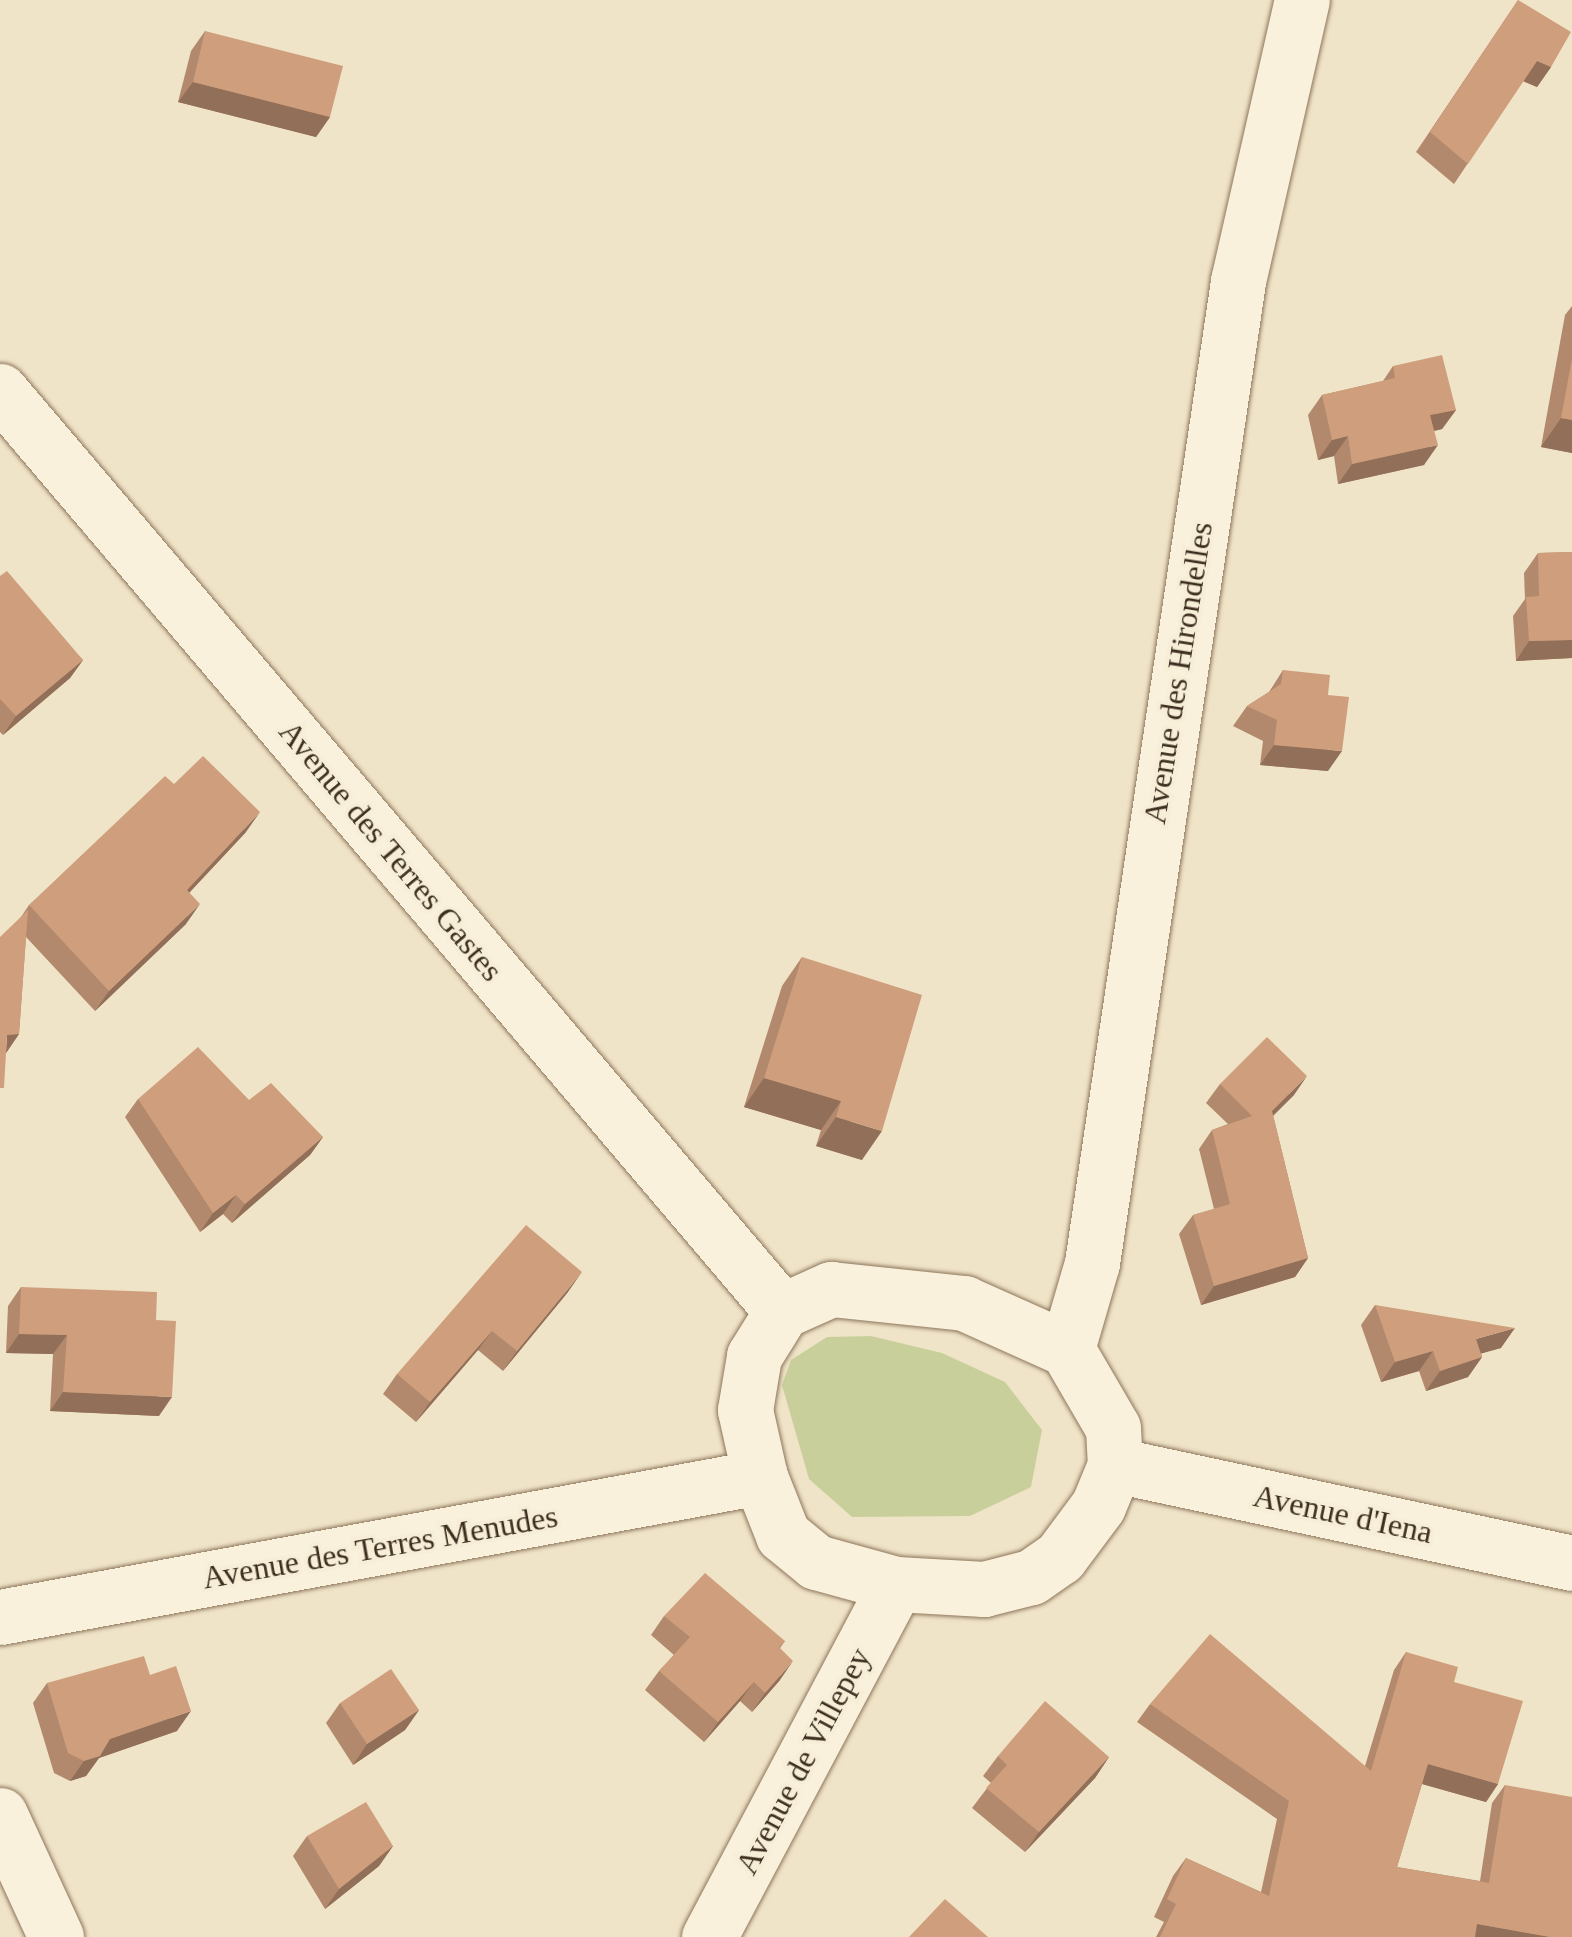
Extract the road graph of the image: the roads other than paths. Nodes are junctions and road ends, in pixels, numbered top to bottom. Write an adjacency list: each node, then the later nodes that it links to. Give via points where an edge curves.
1 (1302, 0): 4 (street, Avenue des Hirondelles, via 1238,281 1092,1263)
2 (0, 391): 3 (street, Avenue des Terres Gastes)
3 (782, 1311): 4 (street, via 830,1289 964,1303); 6 (street, via 754,1356 745,1410)
4 (1067, 1349): 5 (street, via 1113,1428)
5 (1115, 1466): 7 (street, Avenue d'Iena); 8 (street, via 1060,1558 1032,1577 984,1589)
6 (760, 1477): 8 (street, via 784,1535 816,1562); 9 (street, Avenue des Terres Menudes)
7 (1572, 1563)
8 (896, 1584): 12 (street, Avenue de Villepey)
9 (0, 1617)
10 (0, 1814): 11 (street)
11 (56, 1937)
12 (709, 1937)

